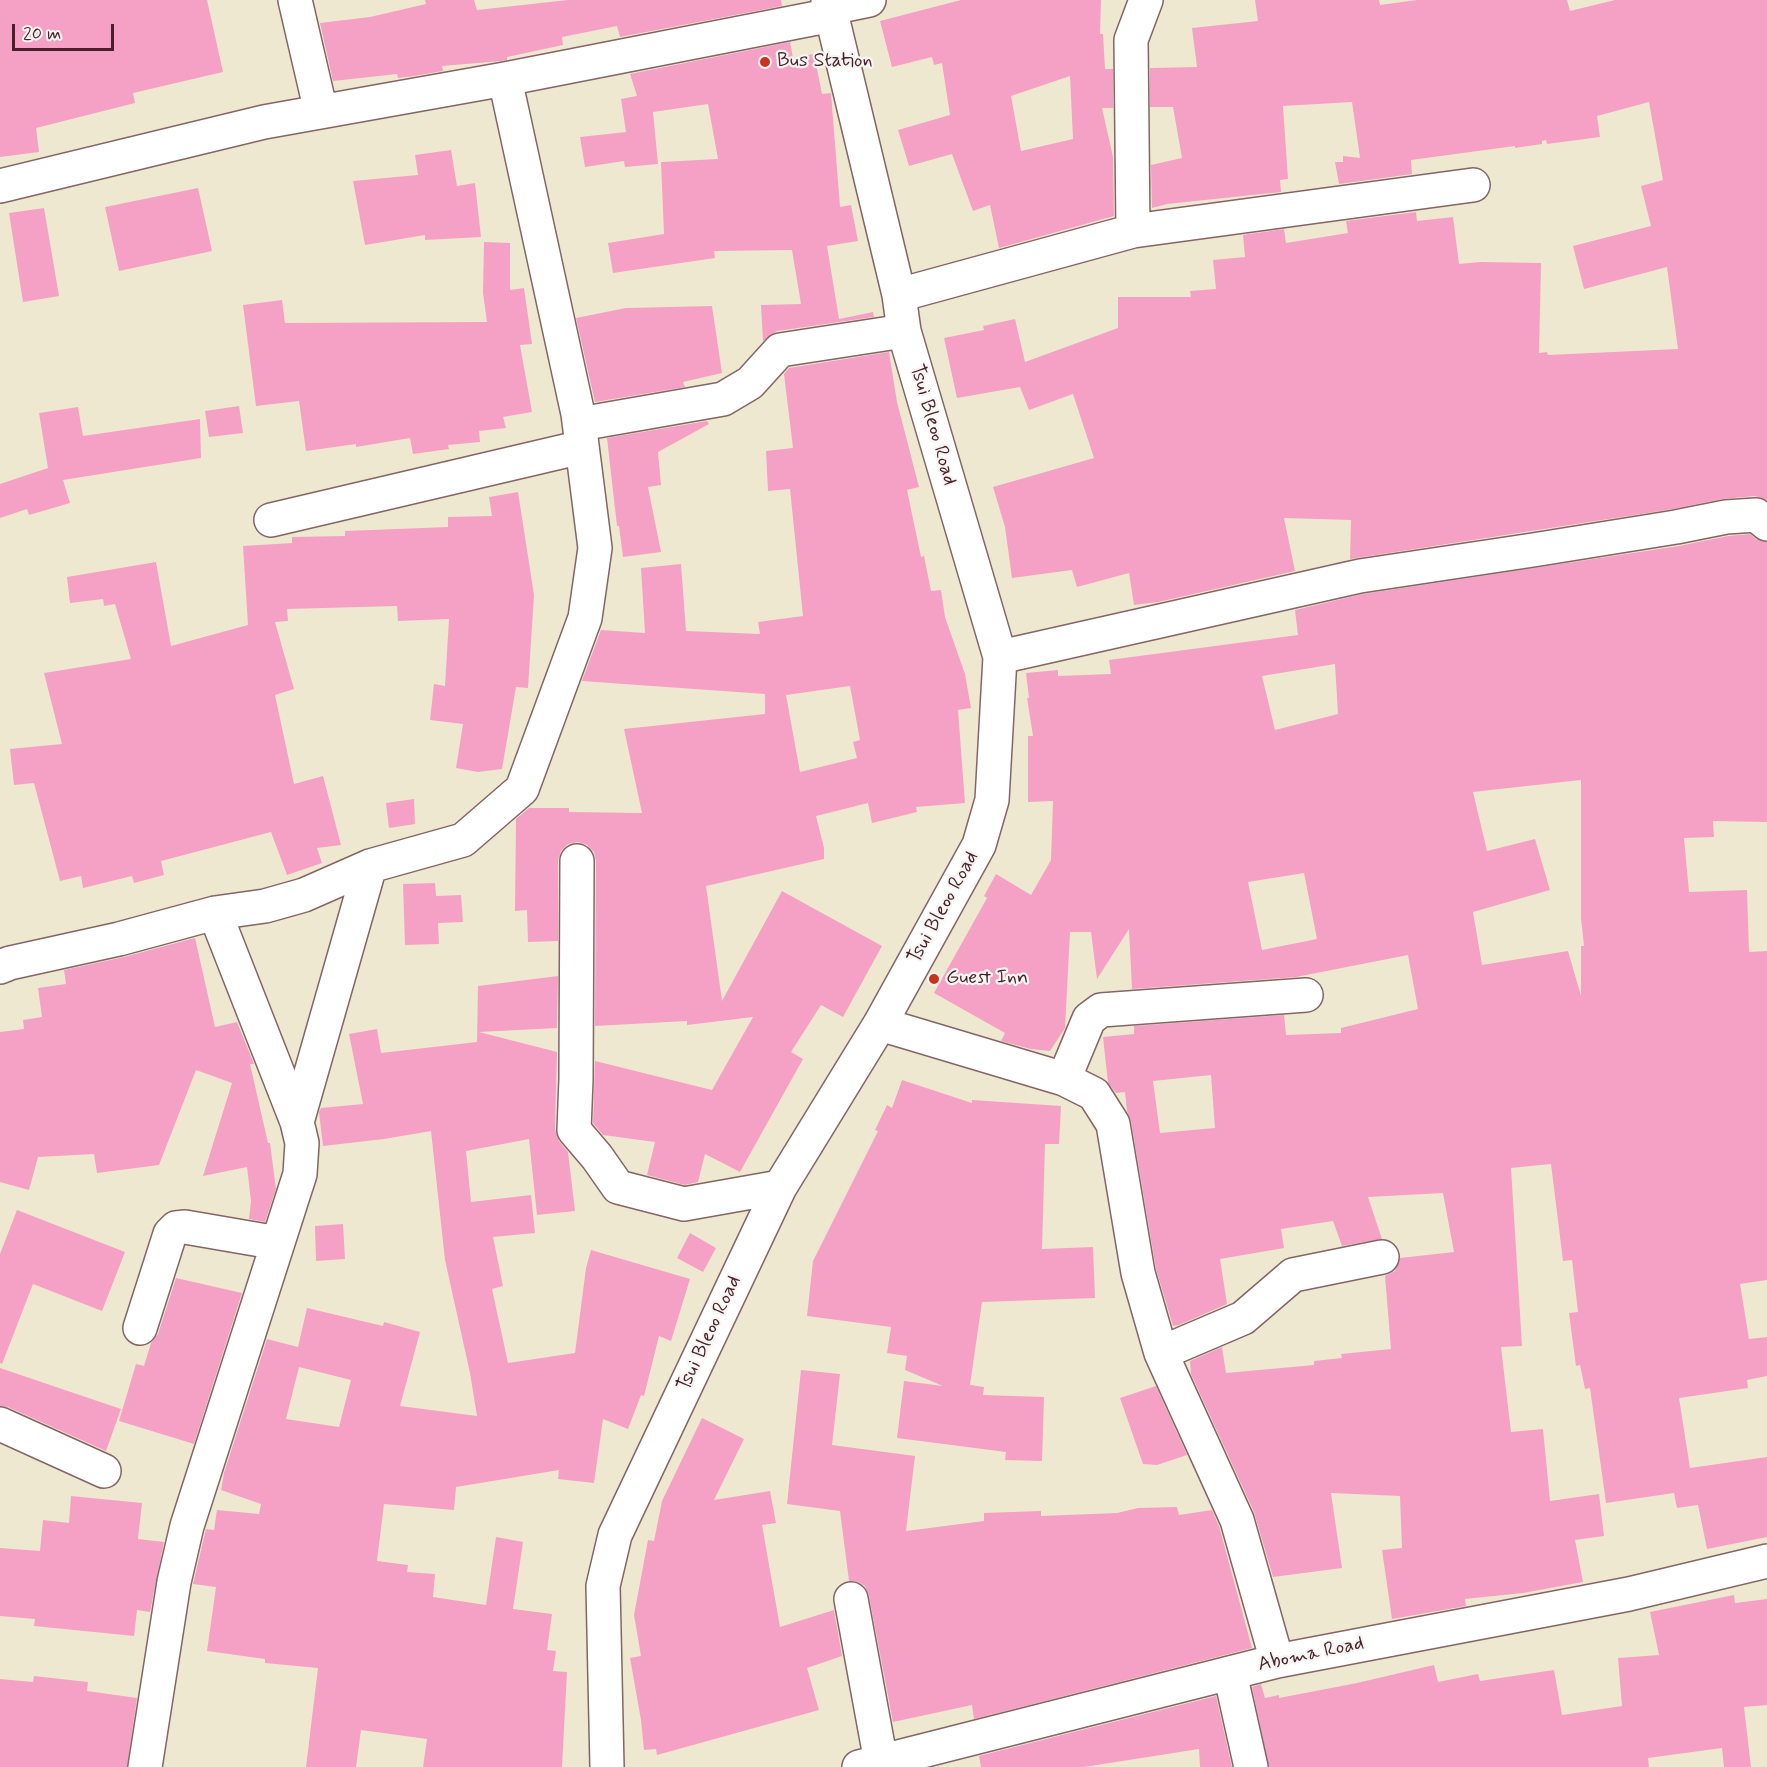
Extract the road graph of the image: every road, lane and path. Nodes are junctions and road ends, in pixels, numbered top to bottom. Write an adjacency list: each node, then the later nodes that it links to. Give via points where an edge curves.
1 (294, 0): 6 (street)
2 (869, 0): 4 (street)
3 (1146, 0): 9 (street, via 1131,40)
4 (830, 8): 5 (street); 10 (street, Tsui Bleoo Road)
5 (505, 79): 6 (street); 12 (street)
6 (321, 112): 8 (street, via 264,122)
7 (1473, 185): 9 (street)
8 (0, 186)
9 (1133, 231): 10 (street)
10 (899, 295): 11 (street, Tsui Bleoo Road)
11 (904, 331): 12 (street, via 780,350 750,383 723,399); 15 (street, Tsui Bleoo Road)
12 (581, 436): 13 (street); 17 (street, via 595,548 585,618 522,789 463,840)
13 (271, 520)
14 (1767, 524): 15 (street, via 1756,515 1726,517 1360,576)
15 (1000, 657): 21 (street, Tsui Bleoo Road, via 992,800 979,845)
16 (577, 861): 24 (street, via 574,1130 618,1187 684,1204)
17 (370, 866): 18 (street, via 304,895 265,906); 23 (street)
18 (215, 913): 19 (street); 23 (street)
19 (0, 967)
20 (1306, 995): 22 (street, via 1101,1010 1089,1018)
21 (880, 1024): 22 (street); 24 (street, Tsui Bleoo Road)
22 (1064, 1079): 28 (street, via 1094,1094 1113,1124 1138,1273)
23 (297, 1122): 25 (street, via 302,1143 300,1174)
24 (780, 1187): 37 (street, Tsui Bleoo Road, via 615,1535 603,1586)
25 (278, 1243): 27 (street, via 176,1228 170,1234); 36 (street, via 187,1526 174,1582)
26 (1382, 1257): 28 (street, via 1293,1275 1243,1318)
27 (140, 1328)
28 (1161, 1353): 33 (street, via 1237,1520)
29 (0, 1424): 30 (street)
30 (104, 1470)
31 (1767, 1561): 33 (street, Aboma Road, via 1629,1594)
32 (851, 1599): 35 (street)
33 (1277, 1661): 34 (street, Aboma Road)
34 (1230, 1673): 35 (street, Aboma Road); 38 (street)
35 (870, 1764)
36 (145, 1767)
37 (607, 1767)
38 (1251, 1767)

